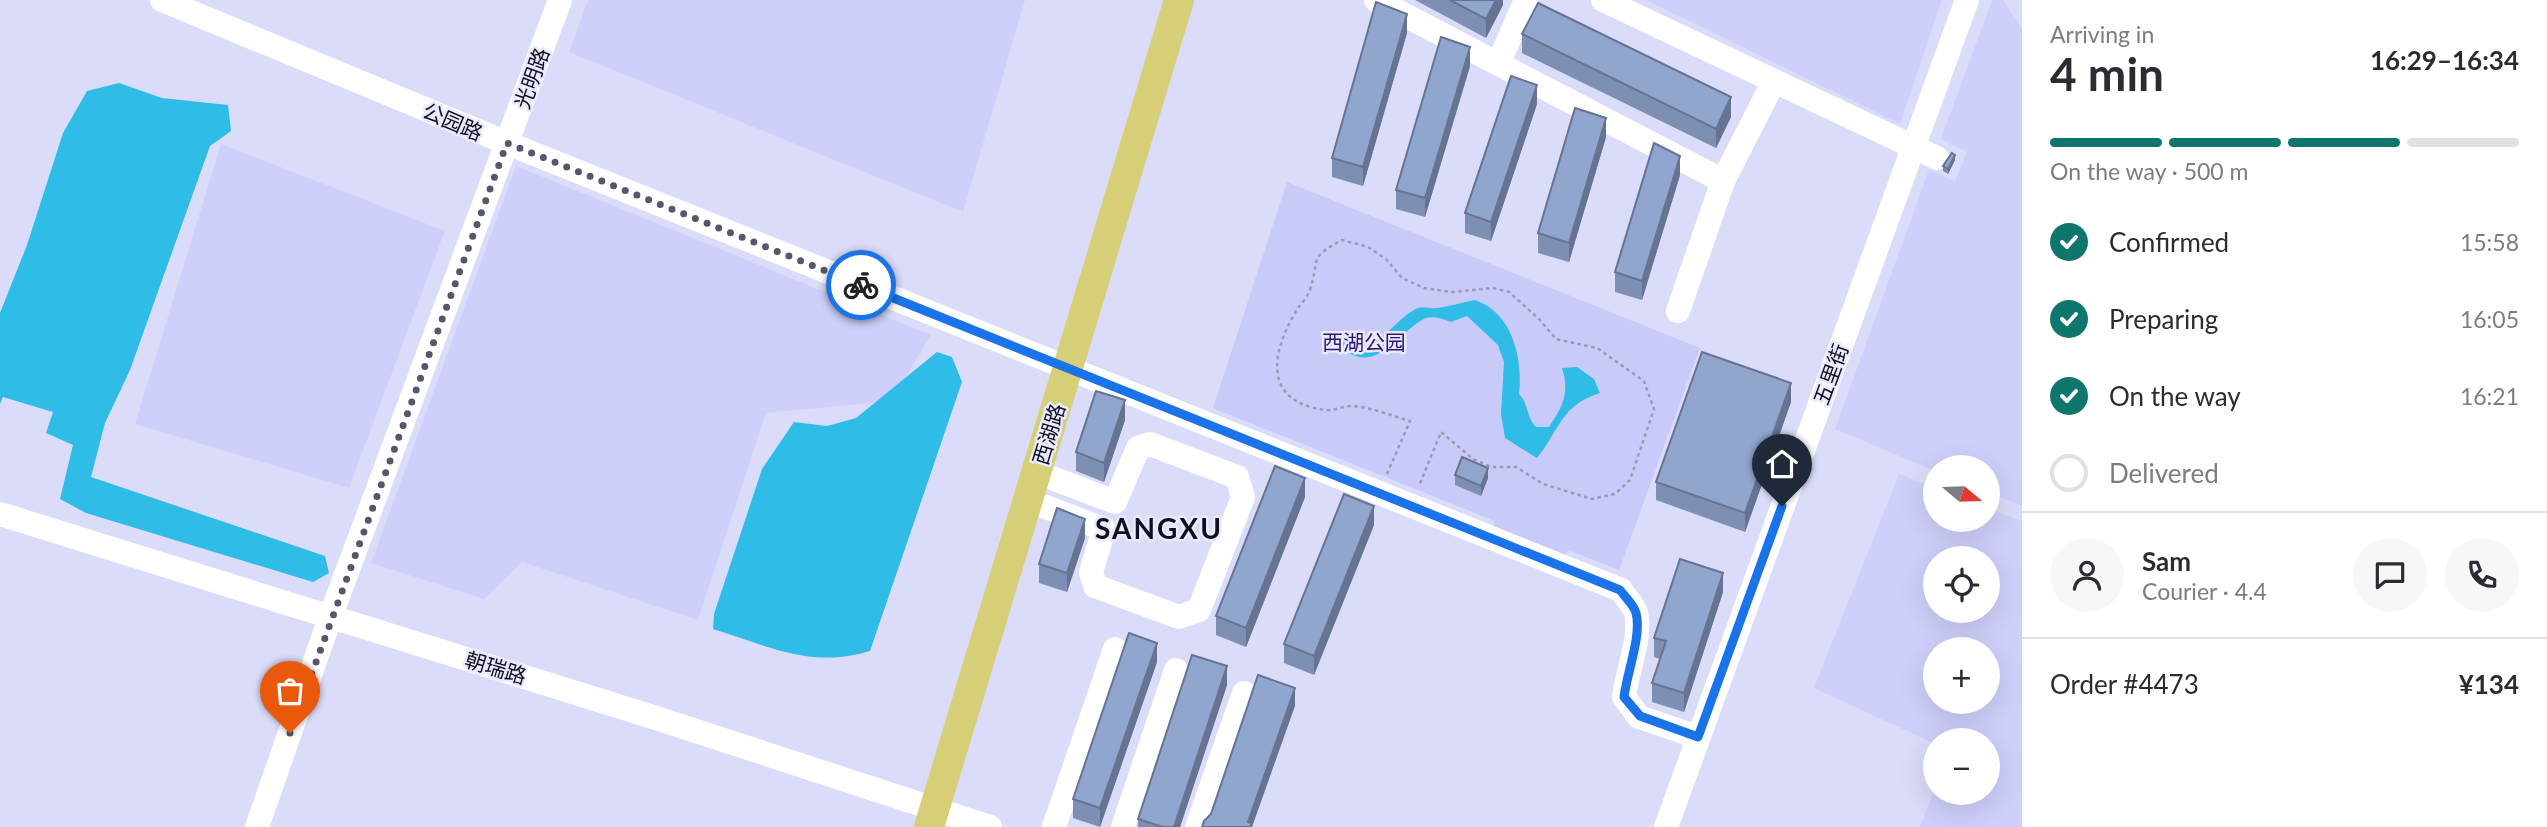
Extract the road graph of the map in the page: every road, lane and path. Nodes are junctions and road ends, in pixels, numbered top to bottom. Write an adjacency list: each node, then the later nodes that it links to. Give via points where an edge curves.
1 (162, 0): 11 (street, 公园路)
2 (560, 0): 11 (street, 光明路)
3 (1179, 0): 16 (main road, 西湖路)
4 (1195, 0): 16 (main road, 西湖路)
5 (1376, 0): 9 (street)
6 (1526, 0): 9 (street)
7 (1604, 0): 10 (street)
8 (1966, 0): 12 (street, 五里街)
9 (1499, 62): 14 (street)
10 (1774, 81): 12 (street); 14 (street)
11 (507, 143): 16 (street, 公园路); 22 (street, 光明路)
12 (1913, 146): 13 (street); 26 (street, 五里街)
13 (1937, 158)
14 (1723, 181): 15 (street)
15 (1678, 311)
16 (1075, 371): 17 (main road, 西湖路); 18 (street, 公园路); 27 (main road, 西湖路)
17 (1052, 478): 20 (main road, 西湖路); 20 (street, via 1115,502 1138,448 1150,444 1237,477 1242,497 1199,610 1179,617 1096,586 1091,572 1104,529)
18 (1380, 493): 19 (street, 公园路); 19 (path, via 1410,421 1352,406 1327,410 1298,401 1279,383 1275,364 1284,331 1309,291 1320,251 1342,240 1368,247 1402,278 1424,288 1509,292 1556,339 1597,348 1644,381 1654,409 1630,480 1615,495 1592,499 1543,484 1516,467 1491,467 1473,459 1441,432)
19 (1411, 505): 26 (street, 公园路, via 1620,590 1636,612 1638,638 1627,669 1624,697 1640,716)
20 (1043, 506): 27 (main road, 西湖路)
21 (0, 514): 22 (street, 朝瑞路)
22 (331, 615): 27 (street, 朝瑞路); 28 (street, 光明路)
23 (1115, 649): 30 (street)
24 (1176, 670): 31 (street)
25 (1244, 693): 32 (street)
26 (1698, 737): 33 (street, 五里街)
27 (940, 819): 29 (street, 朝瑞路)
28 (257, 827)
29 (990, 827)
30 (1054, 827)
31 (1123, 827)
32 (1197, 827)
33 (1665, 827)

